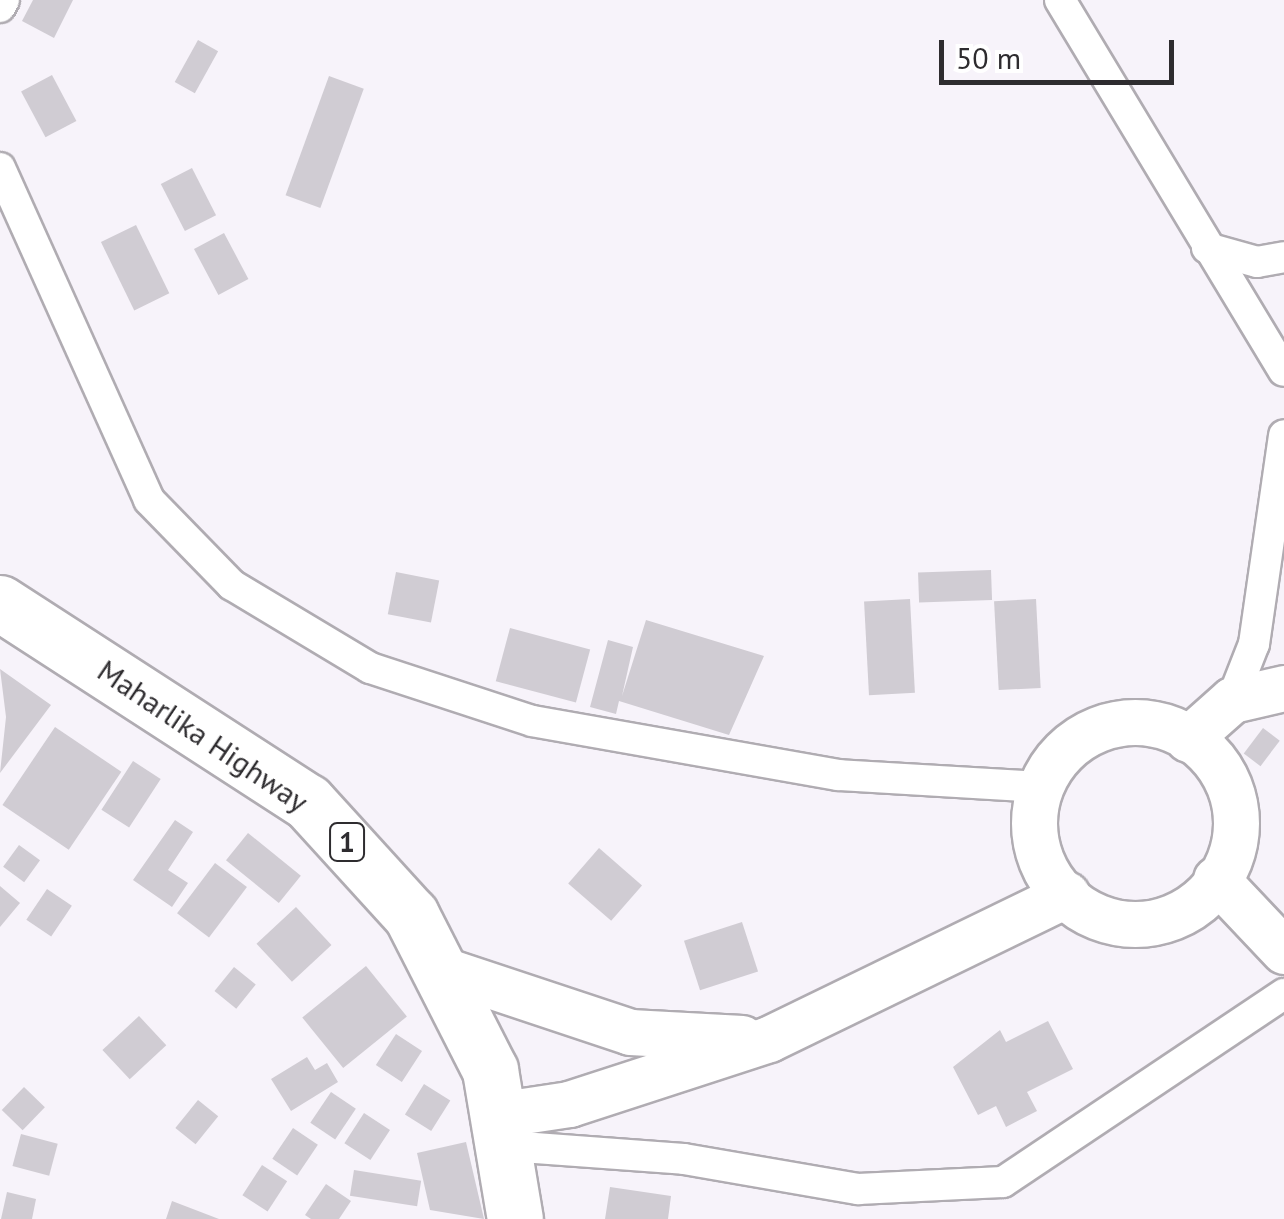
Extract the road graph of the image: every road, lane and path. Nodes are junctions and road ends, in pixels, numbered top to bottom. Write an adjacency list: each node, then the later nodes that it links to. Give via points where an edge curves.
1 (4, 0): 3 (street)
2 (1060, 0): 5 (street)
3 (0, 7)
4 (0, 168): 13 (street, via 149,500 232,584 370,668 550,724 838,775)
5 (1208, 248): 6 (street, via 1257,262); 7 (street)
6 (1284, 257)
7 (1284, 371)
8 (1284, 435): 11 (street, via 1254,644)
9 (0, 603): 17 (highway, Maharlika Highway / 1, via 308,802 411,914)
10 (1284, 688): 11 (street)
11 (1232, 700): 12 (street)
12 (1188, 740): 13 (street, via 1164,725 1104,726 1056,758); 14 (street, via 1205,749 1233,795 1234,843)
13 (1040, 787): 15 (street, via 1036,846)
14 (1216, 879): 15 (street, via 1174,917 1140,924 1106,920); 16 (street)
15 (1067, 894): 19 (street)
16 (1284, 951)
17 (448, 971): 19 (street, via 630,1032); 20 (highway, Maharlika Highway / 1)
18 (1284, 994): 20 (street, via 1003,1182 858,1189)
19 (769, 1039): 20 (street)
20 (506, 1130): 21 (highway, Maharlika Highway / 1)
21 (515, 1219)

